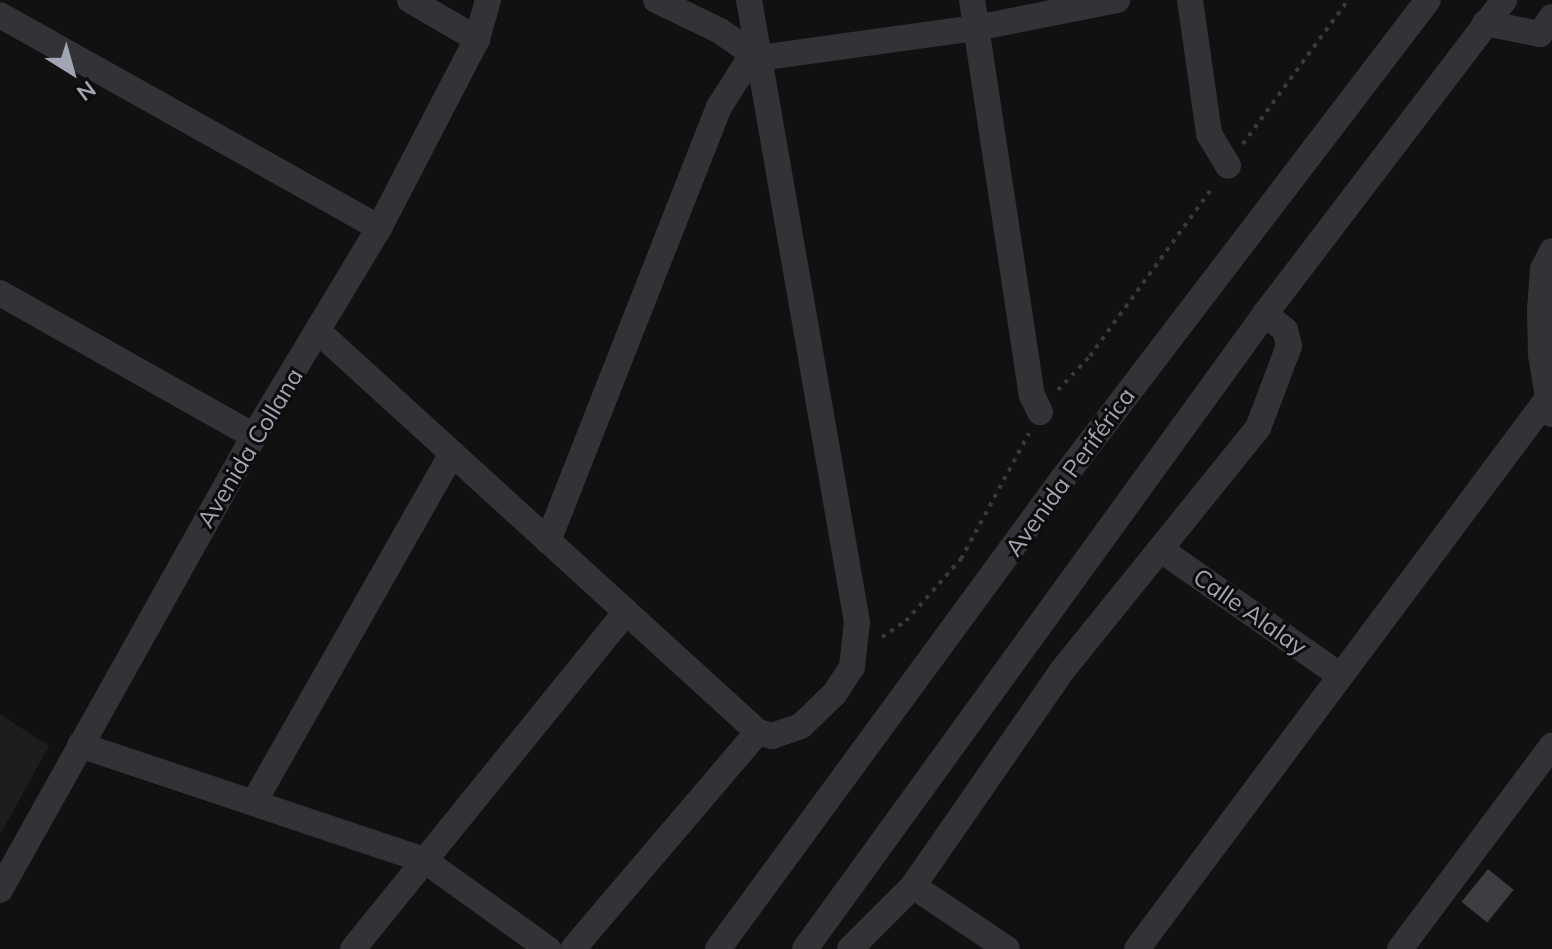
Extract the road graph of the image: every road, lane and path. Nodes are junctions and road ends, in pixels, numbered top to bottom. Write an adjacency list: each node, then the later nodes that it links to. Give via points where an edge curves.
1 (410, 0): 15 (street)
2 (488, 0): 15 (street, Avenida Collana)
3 (656, 0): 16 (street, via 720,31)
4 (749, 0): 16 (street)
5 (972, 0): 13 (street)
6 (1117, 0): 13 (street)
7 (1190, 0): 17 (street, via 1209,134)
8 (1348, 0): 17 (path)
9 (1428, 0): 42 (street, Avenida Periférica, via 1061,481)
10 (1504, 0): 12 (street)
11 (0, 15): 18 (street)
12 (1485, 23): 14 (street); 21 (street)
13 (976, 28): 16 (street); 24 (street, via 1032,395)
14 (1548, 31)
15 (477, 39): 18 (street, Avenida Collana)
16 (759, 58): 27 (street, via 745,66 719,107); 30 (street, via 851,565)
17 (1228, 166): 24 (path, via 1090,356)
18 (379, 228): 22 (street, Avenida Collana)
19 (1552, 251): 23 (street, via 1543,269 1540,310)
20 (0, 293): 25 (street)
21 (1265, 314): 28 (street, via 1285,330 1289,346 1269,407 1244,449); 43 (street)
22 (319, 332): 25 (street, Avenida Collana); 26 (street)
23 (1550, 408): 31 (street)
24 (1040, 412): 30 (path, via 961,559 906,621 881,637)
25 (254, 436): 33 (street, Avenida Collana)
26 (452, 453): 27 (street); 35 (street)
27 (548, 541): 29 (street)
28 (1160, 549): 31 (street, Calle Alalay); 37 (street, via 1061,672)
29 (626, 612): 32 (street); 36 (street)
30 (858, 643): 32 (street, via 845,680 811,718 788,734)
31 (1339, 675): 46 (street)
32 (758, 732): 41 (street)
33 (80, 745): 35 (street); 38 (street, Avenida Collana)
34 (1552, 746): 47 (street)
35 (254, 802): 36 (street)
36 (424, 860): 39 (street); 40 (street)
37 (913, 886): 44 (street); 45 (street)
38 (0, 890)
39 (353, 949)
40 (548, 949)
41 (573, 949)
42 (718, 949)
43 (805, 949)
44 (850, 949)
45 (1007, 949)
46 (1137, 949)
47 (1400, 949)

